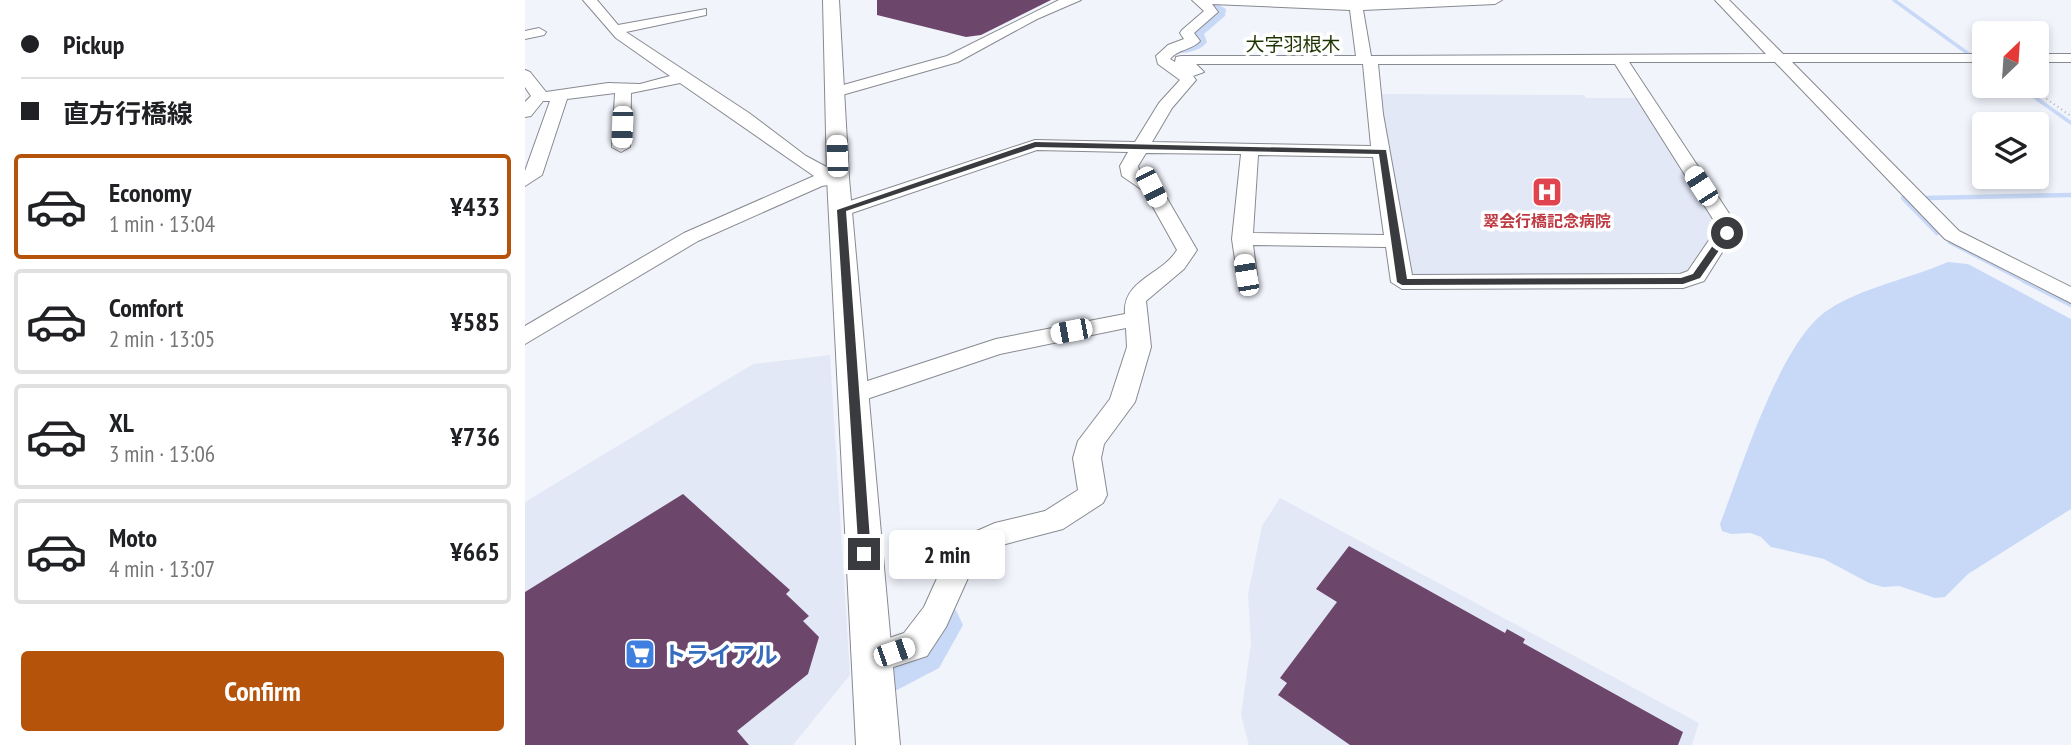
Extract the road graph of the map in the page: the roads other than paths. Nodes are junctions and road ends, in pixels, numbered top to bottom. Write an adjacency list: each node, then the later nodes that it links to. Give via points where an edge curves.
1 (590, 0): 9 (street)
2 (831, 0): 19 (main road)
3 (1074, 0): 19 (street, via 1035,12 957,57)
4 (1201, 0): 7 (street); 21 (street, via 1211,12 1187,33 1193,41 1163,56 1168,66 1188,77)
5 (1495, 0): 7 (street)
6 (1722, 0): 10 (street)
7 (1356, 6): 15 (street)
8 (701, 12): 9 (street)
9 (615, 30): 16 (street)
10 (1778, 57): 11 (street); 14 (street); 34 (street, via 1952,235)
11 (1972, 58)
12 (2049, 58): 13 (street)
13 (2071, 58)
14 (1620, 60): 15 (street); 32 (street, via 1728,227 1696,276 1683,281 1402,282)
15 (1367, 61): 21 (street, via 1181,60 1203,78 1183,99); 26 (street)
16 (685, 78): 18 (street); 28 (street, via 807,166)
17 (531, 87): 20 (street); 22 (street)
18 (623, 89): 20 (street); 24 (street)
19 (835, 92): 28 (main road)
20 (560, 95): 27 (street)
21 (1172, 98): 23 (street)
22 (525, 112)
23 (1140, 146): 25 (street); 30 (street, via 1035,145); 38 (street, via 1129,172 1151,187 1187,250 1135,301 1139,347 1122,402 1091,441 1087,458 1093,495 1053,521 995,535 974,546 955,568 935,617 915,645)
24 (621, 147)
25 (1250, 149): 26 (street); 31 (street)
26 (1383, 152): 32 (street)
27 (530, 163): 29 (street, via 533,175)
28 (838, 178): 30 (main road); 36 (street, via 818,181 691,237)
29 (525, 180)
30 (842, 210): 37 (main road)
31 (1242, 239): 32 (street); 33 (street)
32 (1395, 241)
33 (1246, 275)
34 (2071, 296)
35 (1129, 320): 37 (street, via 996,347)
36 (525, 336)
37 (852, 395): 38 (main road)
38 (872, 659): 39 (main road)
39 (878, 745)

